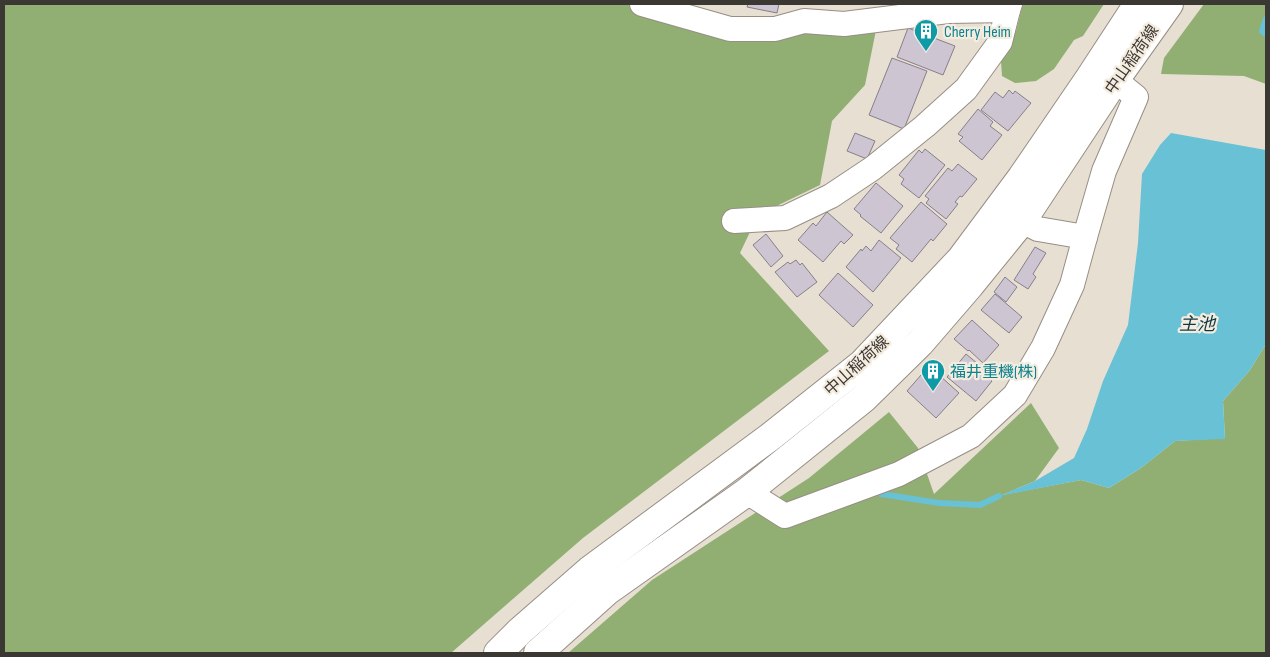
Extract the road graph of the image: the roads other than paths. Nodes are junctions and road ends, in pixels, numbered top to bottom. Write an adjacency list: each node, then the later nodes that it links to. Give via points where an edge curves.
1 (642, 4): 6 (street, via 730,29 775,28)
2 (1138, 4): 12 (main road, 中山稲荷線, via 1022,177 960,259 862,364 770,437 590,570)
3 (1169, 4): 7 (main road, 中山稲荷線)
4 (1009, 7): 5 (street); 8 (street, via 1000,42 966,88 872,168 831,196 785,218)
5 (949, 8): 6 (street, via 844,24)
6 (808, 12)
7 (1115, 80): 9 (main road, 中山稲荷線); 10 (street, via 1136,97 1104,171)
8 (734, 221)
9 (1022, 221): 10 (street, via 1038,229); 11 (main road, 中山稲荷線, via 970,286 892,371 864,398)
10 (1085, 238): 11 (street, via 1072,285 1043,348 1015,395 971,436 899,474 785,516)
11 (747, 492): 13 (main road, 中山稲荷線, via 607,591)
12 (498, 653)
13 (538, 653)

